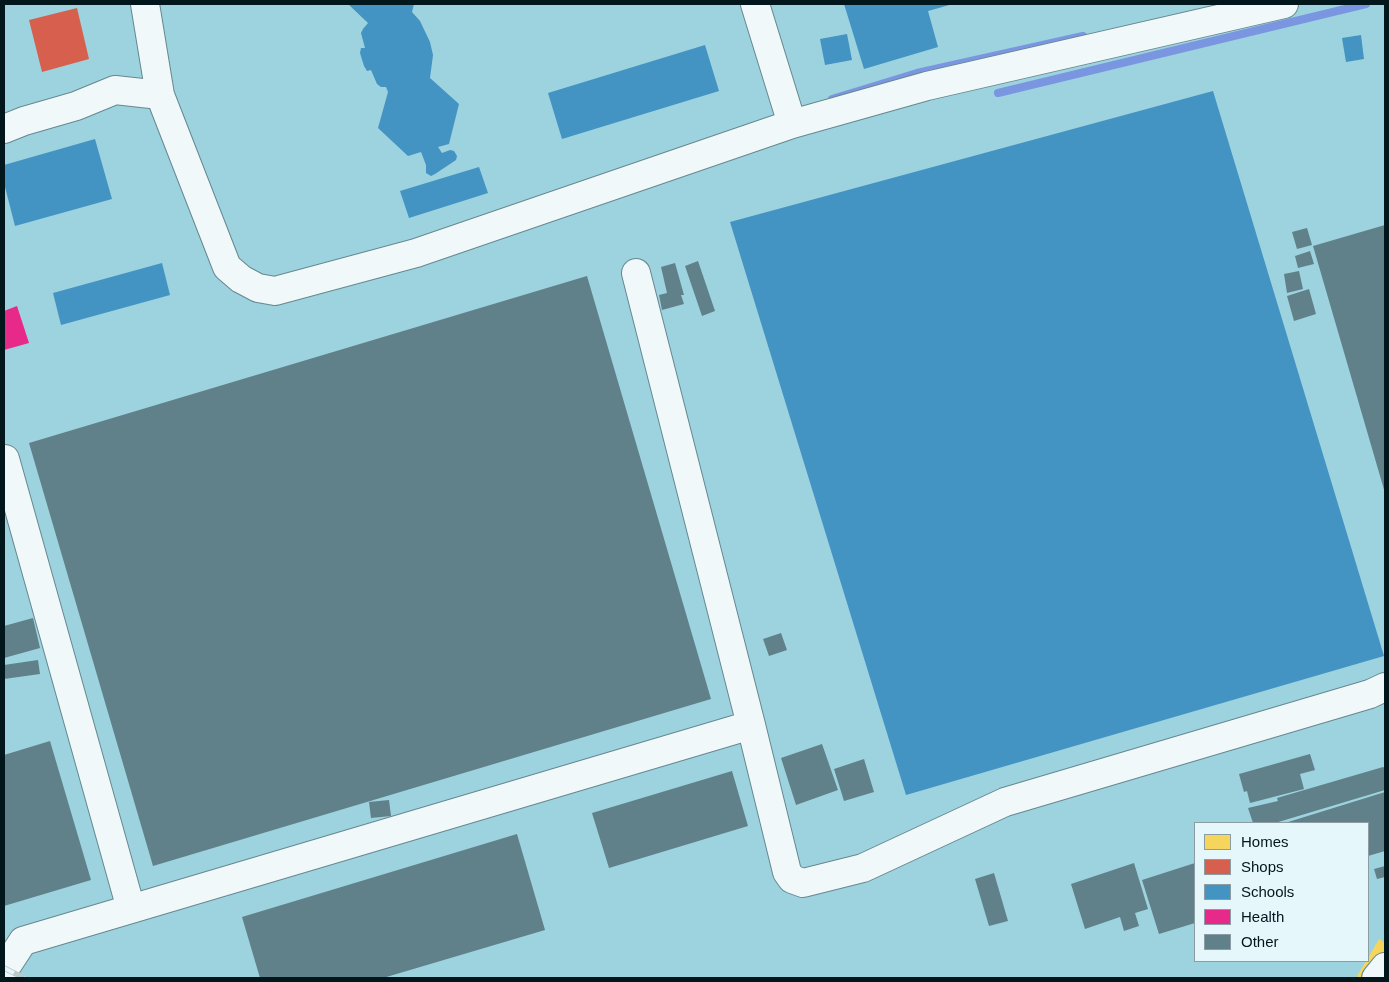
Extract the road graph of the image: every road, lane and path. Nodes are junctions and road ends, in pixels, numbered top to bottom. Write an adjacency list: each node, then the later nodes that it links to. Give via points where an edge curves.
1 (145, 4): 4 (street)
2 (755, 4): 5 (street)
3 (1284, 4): 5 (street, via 927,86)
4 (160, 95): 5 (street, via 227,267 258,288 275,292 416,253); 6 (street, via 116,90)
5 (792, 124)
6 (4, 130)
7 (636, 273): 10 (street)
8 (5, 459): 11 (street)
9 (1385, 687): 10 (street, via 1005,802 863,868 803,883 792,879 787,872)
10 (752, 725): 11 (street)
11 (131, 909): 13 (street, via 23,941)
12 (1385, 967): 14 (street)
13 (4, 970)
14 (1376, 978)

